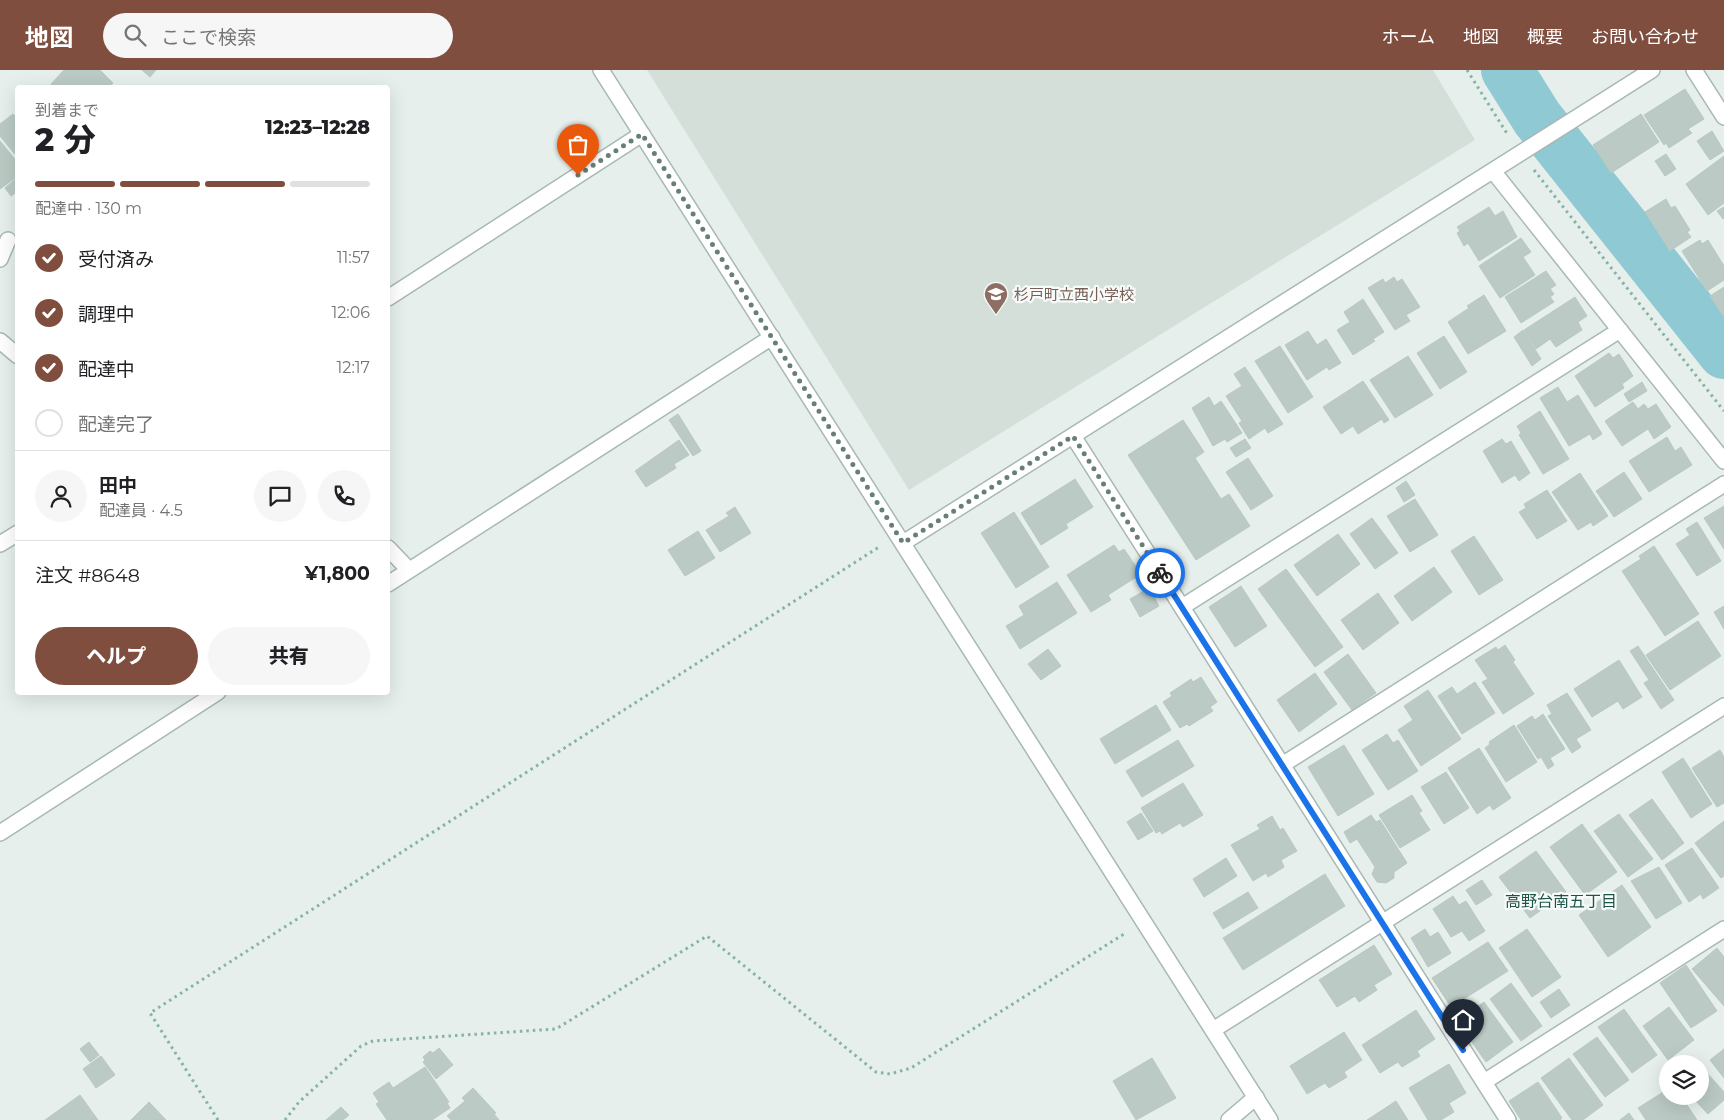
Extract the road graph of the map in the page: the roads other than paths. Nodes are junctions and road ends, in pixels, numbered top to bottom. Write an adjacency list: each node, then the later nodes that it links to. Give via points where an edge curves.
1 (601, 70): 5 (street)
2 (1652, 70): 6 (street)
3 (1694, 70): 4 (street)
4 (1724, 118)
5 (642, 134): 9 (street); 11 (street)
6 (1493, 171): 10 (street); 14 (street)
7 (8, 240): 8 (street)
8 (0, 259)
9 (390, 297)
10 (1620, 330): 15 (street); 23 (street)
11 (772, 338): 18 (street); 21 (street)
12 (2, 346): 13 (street)
13 (15, 354)
14 (1073, 436): 18 (street); 23 (street)
15 (1724, 461)
16 (1724, 484): 26 (street)
17 (15, 535): 19 (street)
18 (901, 539): 30 (street)
19 (0, 544)
20 (390, 550): 21 (street)
21 (409, 570): 22 (street)
22 (390, 583)
23 (1182, 607): 26 (street)
24 (213, 695): 27 (street)
25 (1724, 706): 28 (street)
26 (1282, 765): 28 (street)
27 (0, 832)
28 (1382, 922): 30 (street); 31 (street)
29 (1724, 929): 31 (street)
30 (1213, 1030): 32 (street)
31 (1484, 1082): 35 (street)
32 (1256, 1097): 33 (street); 34 (street)
33 (1229, 1120)
34 (1270, 1120)
35 (1508, 1120)

